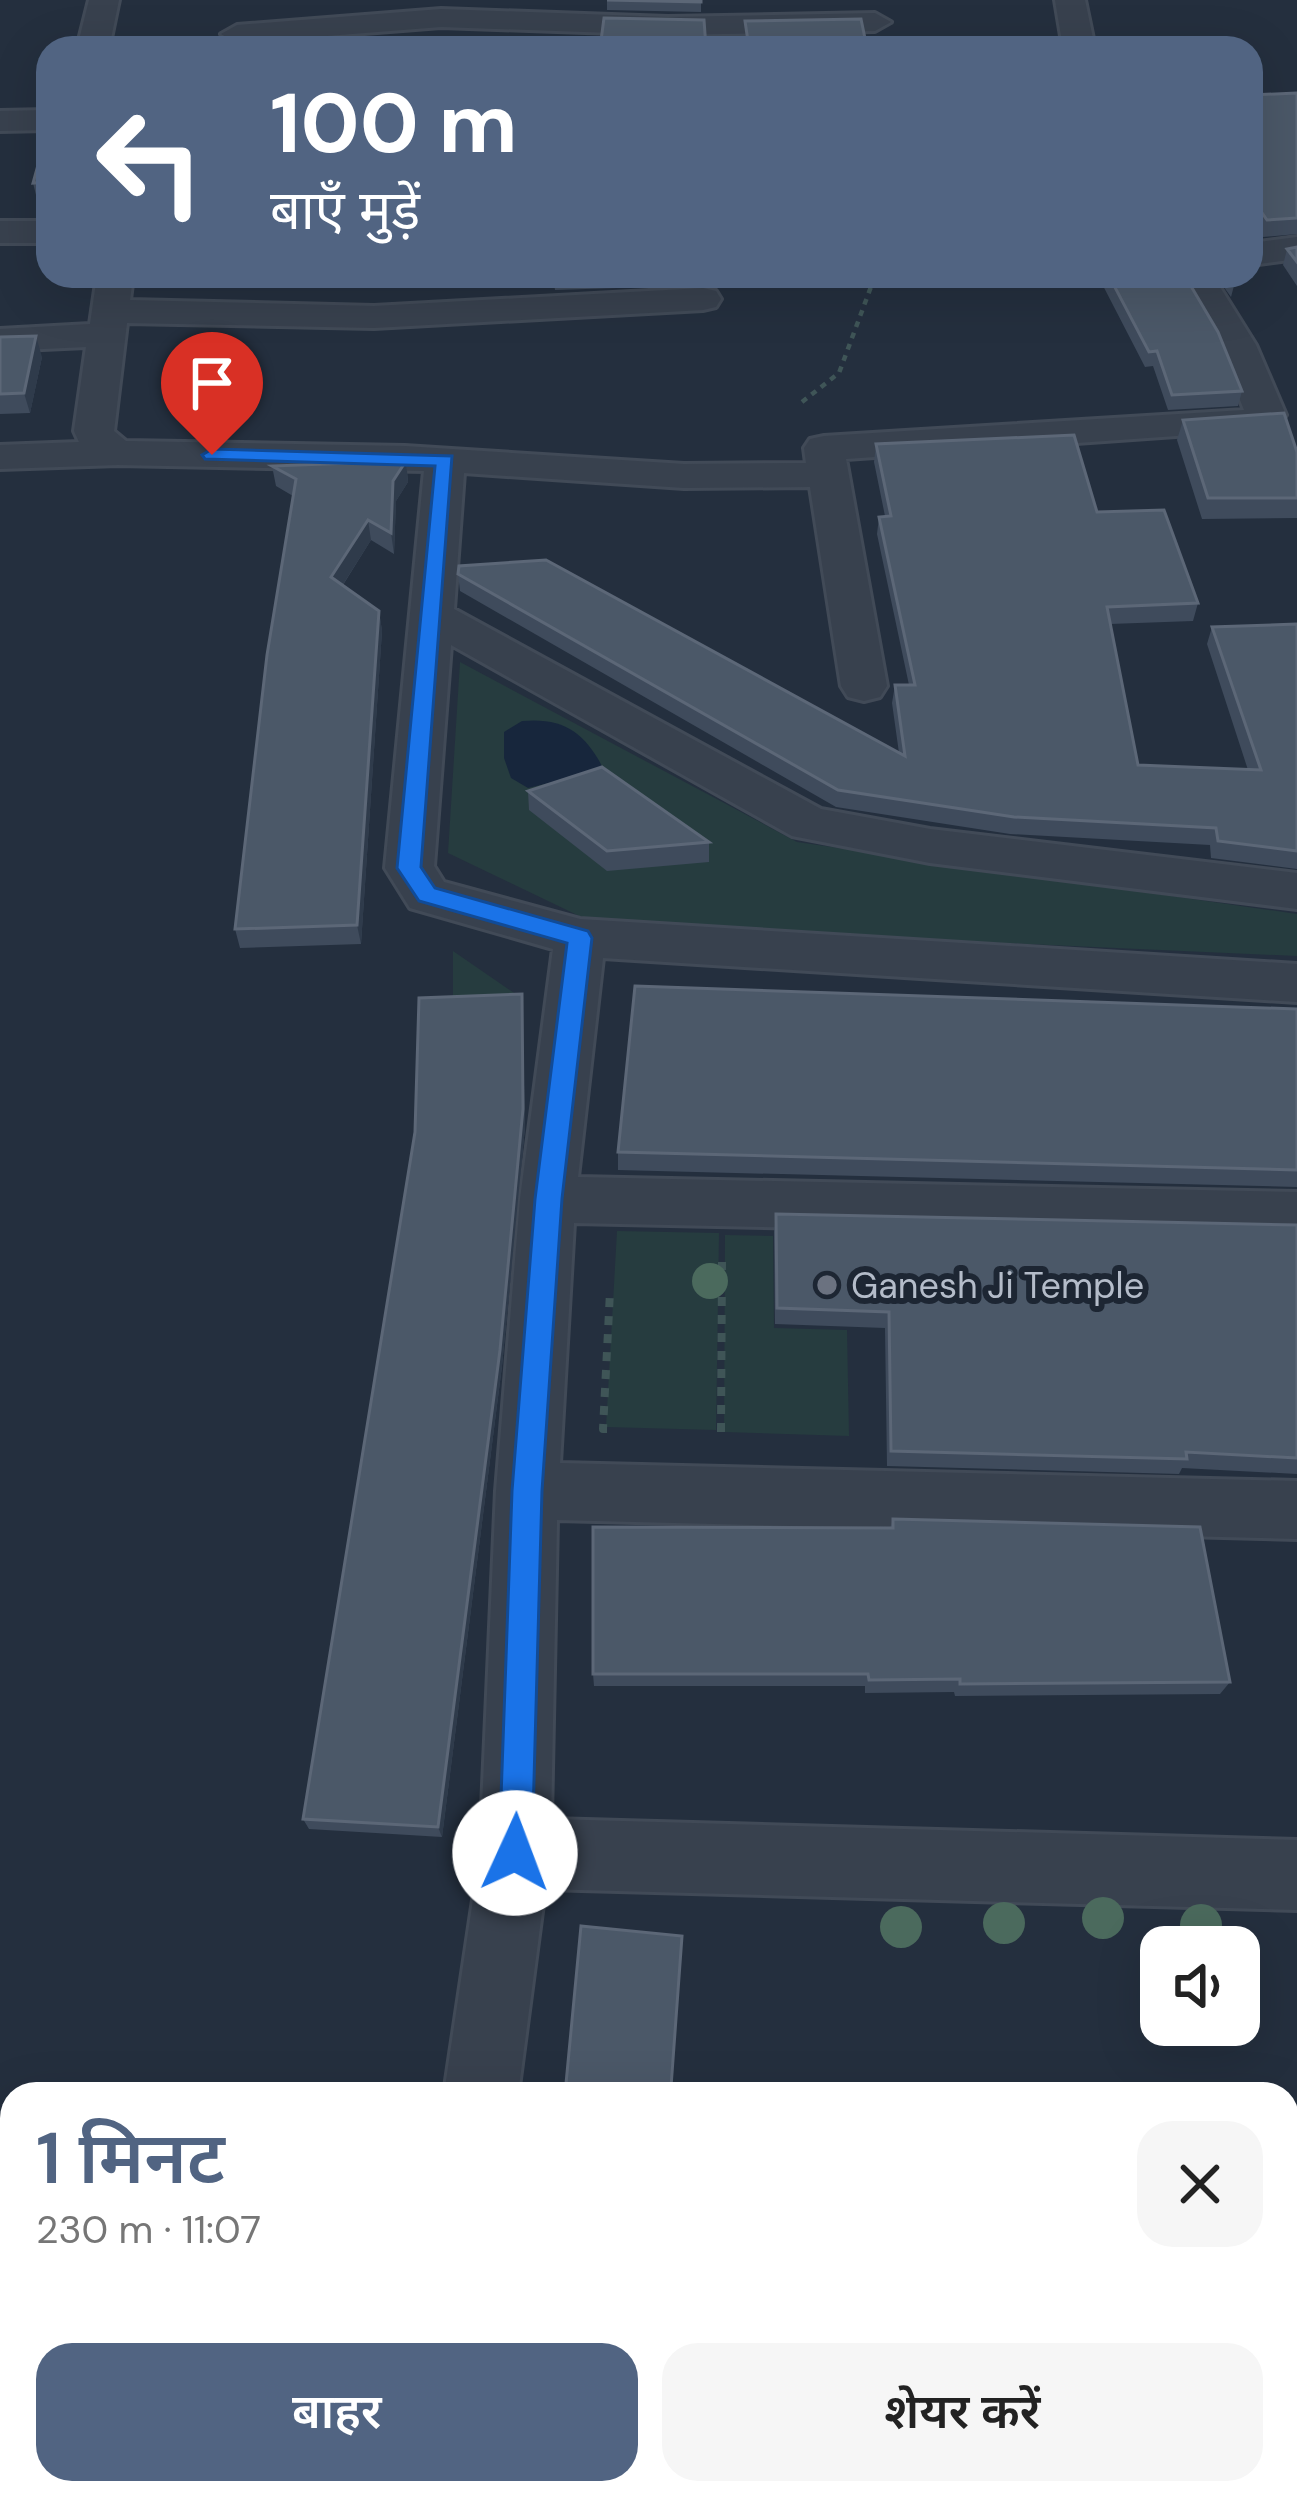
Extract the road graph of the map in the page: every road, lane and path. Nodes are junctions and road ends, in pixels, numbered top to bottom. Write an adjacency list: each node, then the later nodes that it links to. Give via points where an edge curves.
1 (104, 0): 5 (street)
2 (1070, 0): 6 (street)
3 (877, 24): 4 (street, via 441,18)
4 (237, 34)
5 (96, 36)
6 (1077, 36)
7 (36, 120): 8 (street)
8 (0, 121)
9 (0, 232): 10 (street)
10 (36, 232)
11 (1297, 248): 12 (street)
12 (1263, 252)
13 (871, 288): 24 (path, via 839,373 775,425 754,453)
14 (1202, 288): 23 (street, via 1237,346 1263,422 824,448)
15 (703, 298): 17 (street)
16 (111, 307): 17 (street); 19 (street); 20 (street, via 94,430)
17 (374, 317): 18 (street)
18 (676, 336)
19 (0, 340)
20 (118, 453): 21 (street); 22 (street)
21 (0, 457)
22 (445, 460): 24 (street); 25 (street)
23 (828, 474): 24 (street); 26 (street)
24 (754, 480)
25 (432, 616): 27 (street, via 809,824); 28 (street, via 409,868 427,895)
26 (864, 686)
27 (1297, 891)
28 (580, 938): 29 (street); 30 (street)
29 (1297, 983)
30 (548, 1199): 31 (street); 38 (street)
31 (1297, 1215)
32 (722, 1254): 36 (path)
33 (611, 1272): 34 (path, via 603,1429)
34 (626, 1430)
35 (698, 1433): 36 (path)
36 (721, 1434): 37 (path)
37 (741, 1435)
38 (527, 1491): 39 (street); 40 (street)
39 (1297, 1510)
40 (515, 1853): 41 (street); 42 (street)
41 (1297, 1875)
42 (483, 2082)

